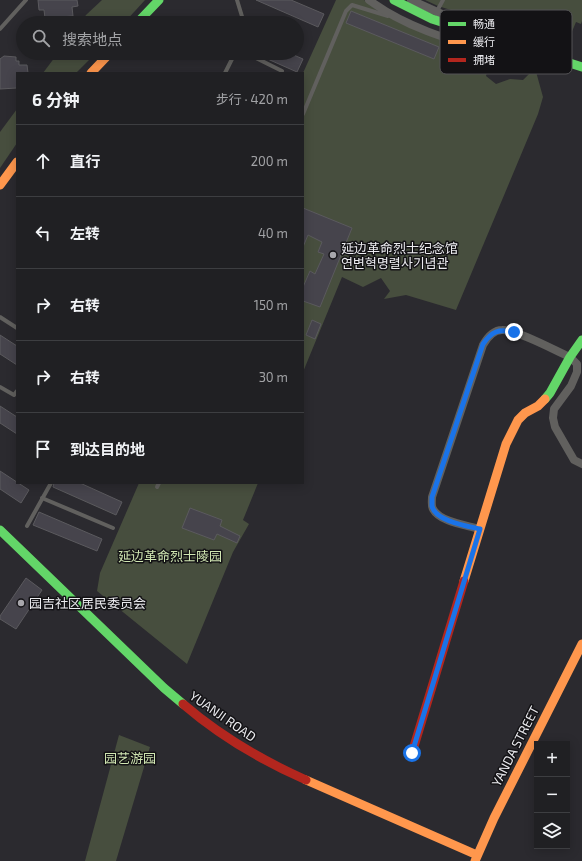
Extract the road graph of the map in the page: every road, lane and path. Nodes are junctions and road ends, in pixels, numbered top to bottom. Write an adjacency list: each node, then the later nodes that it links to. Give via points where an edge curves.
1 (26, 0): 14 (lane)
2 (159, 0): 10 (street)
3 (237, 0): 11 (lane)
4 (369, 0): 12 (street)
5 (394, 0): 13 (street)
6 (411, 0): 8 (street)
7 (443, 0): 8 (lane)
8 (436, 12): 9 (street)
9 (440, 13)
10 (144, 16)
11 (242, 16)
12 (400, 20): 15 (street); 24 (lane, via 350,6)
13 (440, 21)
14 (0, 28)
15 (440, 36)
16 (103, 60): 21 (street)
17 (232, 60): 22 (lane)
18 (261, 60): 23 (lane, via 282,70)
19 (572, 63): 20 (street)
20 (582, 66)
21 (92, 72)
22 (226, 72)
23 (281, 72)
24 (304, 112)
25 (16, 163): 26 (street)
26 (0, 185)
27 (0, 317): 28 (lane)
28 (16, 327)
29 (582, 340): 30 (street)
30 (570, 357): 33 (street, via 577,364 577,372 571,386 554,409 553,418 555,427 574,460); 38 (street, via 550,393 538,406 518,420 506,444); 38 (street, via 514,332 501,329 489,335 483,344 432,497 432,508 445,520)
31 (0, 387): 32 (lane, via 14,395)
32 (16, 392)
33 (582, 464)
34 (50, 484): 35 (lane)
35 (42, 498): 36 (lane); 37 (lane)
36 (27, 526)
37 (113, 528)
38 (480, 529): 41 (street)
39 (0, 530): 42 (street, YUANJI ROAD, via 164,688 230,738 300,777)
40 (582, 644): 42 (street, YANDA STREET, via 527,750)
41 (412, 753)
42 (476, 858)

